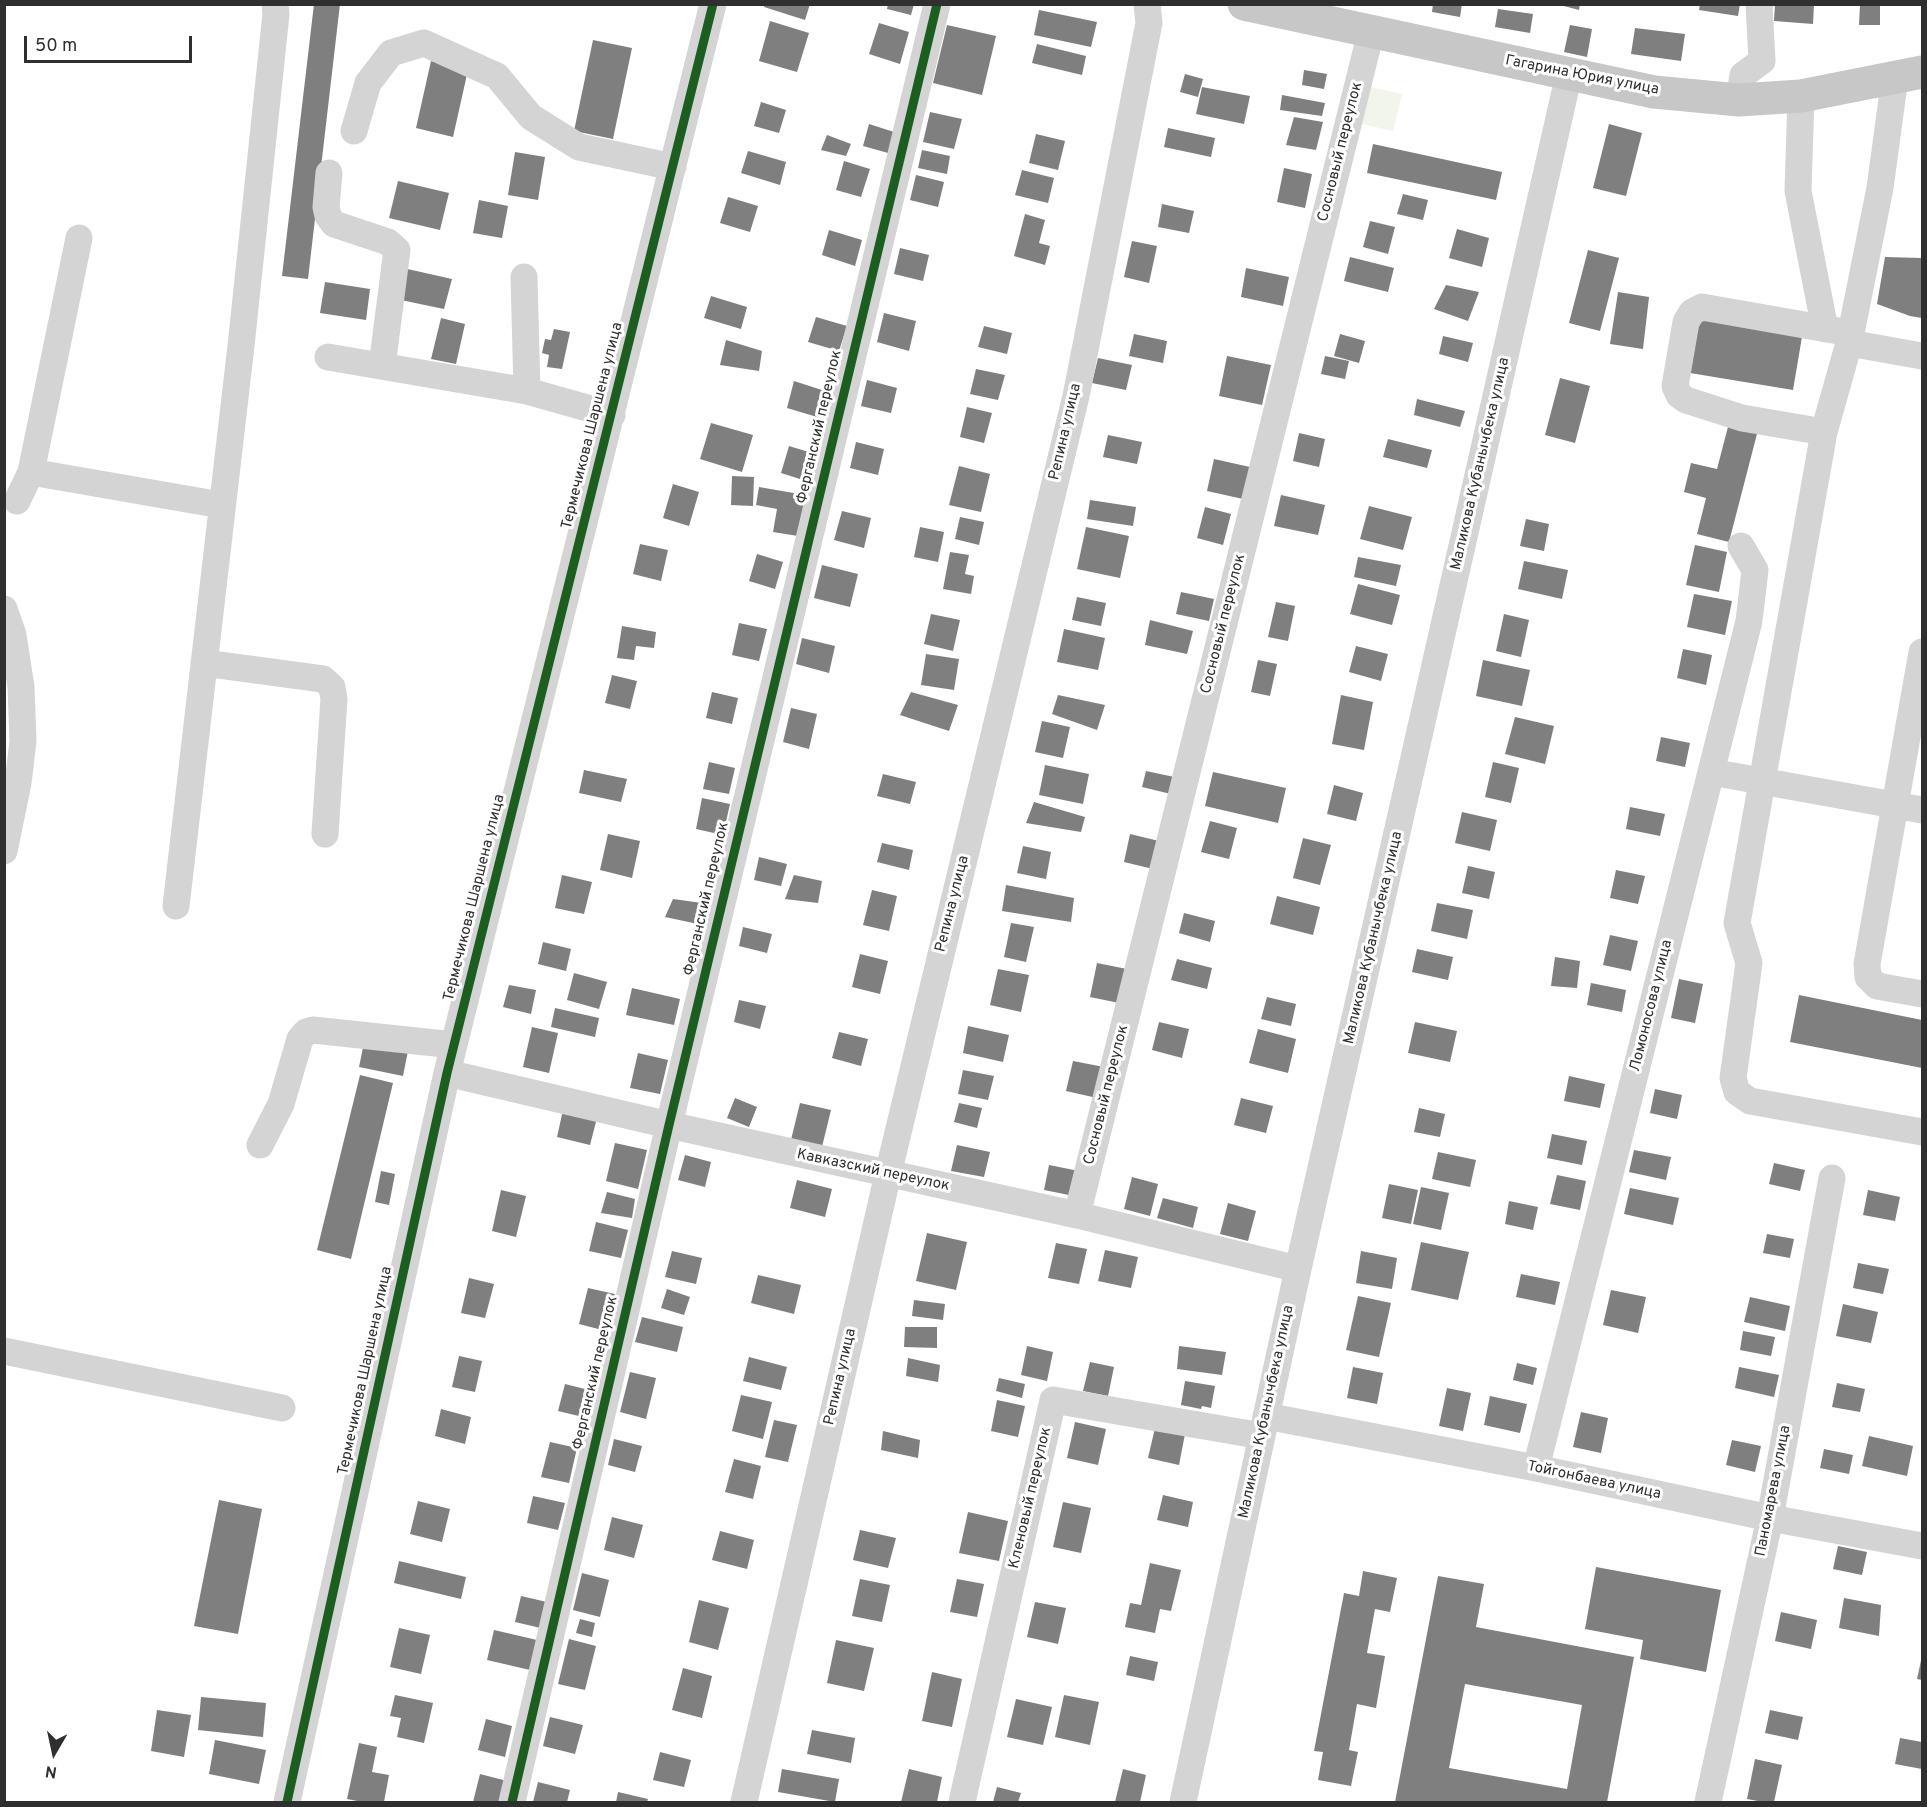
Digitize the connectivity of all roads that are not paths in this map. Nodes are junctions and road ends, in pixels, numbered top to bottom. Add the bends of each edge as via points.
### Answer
1 (275, 4) edge
2 (713, 4) edge
3 (937, 4) edge
4 (1147, 4) edge
5 (1244, 4) edge
6 (1759, 4) edge
7 (1371, 32) junction
8 (1569, 74) junction
9 (1909, 74) edge
10 (1801, 96) junction
11 (1739, 100) junction
12 (354, 131) dead end
13 (674, 167) junction
14 (329, 172) dead end
15 (79, 238) dead end
16 (524, 277) dead end
17 (1841, 335) junction
18 (1923, 356) edge
19 (328, 357) dead end
20 (382, 366) junction
21 (527, 391) junction
22 (612, 415) junction
23 (1824, 432) junction
24 (31, 472) junction
25 (17, 501) dead end
26 (221, 505) junction
27 (1741, 546) dead end
28 (4, 609) edge
29 (1923, 652) edge
30 (204, 663) junction
31 (1710, 772) junction
32 (1762, 782) junction
33 (1895, 805) junction
34 (1923, 810) edge
35 (325, 834) dead end
36 (4, 851) edge
37 (176, 906) dead end
38 (1923, 994) edge
39 (454, 1045) junction
40 (447, 1073) junction
41 (669, 1125) junction
42 (1923, 1132) edge
43 (260, 1145) dead end
44 (888, 1174) junction
45 (1832, 1178) dead end
46 (1077, 1215) junction
47 (1298, 1269) junction
48 (4, 1351) edge
49 (282, 1408) dead end
50 (1264, 1426) junction
51 (1536, 1468) junction
52 (1770, 1518) junction
53 (1923, 1546) edge
54 (286, 1803) edge
55 (512, 1803) edge
56 (744, 1803) edge
57 (962, 1803) edge
58 (1183, 1803) edge
59 (1708, 1803) edge

1 - 26 street
2 - 13 street, Термечикова Шаршена улица
3 - 41 street, Ферганский переулок
4 - 44 street, Репина улица via 1149,23 1076,396
5 - 7 main road, Гагарина Юрия улица
6 - 11 street via 1762,61 1743,75
7 - 8 main road, Гагарина Юрия улица
7 - 46 street, Сосновый переулок
8 - 11 main road, Гагарина Юрия улица via 1654,92
8 - 47 street, Маликова Кубанычбека улица
9 - 10 main road, Гагарина Юрия улица
9 - 17 street
10 - 11 main road, Гагарина Юрия улица
10 - 17 street via 1798,191
12 - 13 street via 368,83 379,68 391,53 424,43 497,76 531,117 579,147
13 - 22 street, Термечикова Шаршена улица
14 - 20 street via 326,207 334,224 388,242 397,250
15 - 24 street
16 - 21 street
17 - 18 street
17 - 23 street
17 - 23 street via 1702,307 1692,312 1686,322 1675,386 1686,400 1742,418
19 - 20 street
20 - 21 street
21 - 22 street
22 - 39 street, Термечикова Шаршена улица
23 - 32 street
24 - 25 street
24 - 26 street
26 - 30 street
27 - 31 street, Ломоносова улица via 1755,570 1749,621
28 - 36 street via 13,635 21,687 23,741
29 - 33 street
30 - 35 street via 322,679 332,687
30 - 37 street
31 - 32 street
31 - 51 street, Ломоносова улица
32 - 33 street
32 - 42 street via 1737,923 1749,963 1733,1078 1737,1092 1750,1101
33 - 34 street
33 - 38 street via 1867,964 1868,977 1877,986
39 - 40 street, Термечикова Шаршена улица
39 - 43 street via 306,1032 300,1039 281,1104
40 - 41 street, Кавказский переулок
40 - 54 street, Термечикова Шаршена улица
41 - 44 street, Кавказский переулок
41 - 55 street, Ферганский переулок
44 - 46 street, Кавказский переулок
44 - 56 street, Репина улица
45 - 52 street, Паномарева улица
46 - 47 street, Кавказский переулок
47 - 50 street, Маликова Кубанычбека улица
48 - 49 street
50 - 51 street, Тойгонбаева улица
50 - 57 street, Кленовый переулок via 1053,1400
50 - 58 street, Маликова Кубанычбека улица
51 - 52 street, Тойгонбаева улица
52 - 53 street, Тойгонбаева улица
52 - 59 street, Паномарева улица

